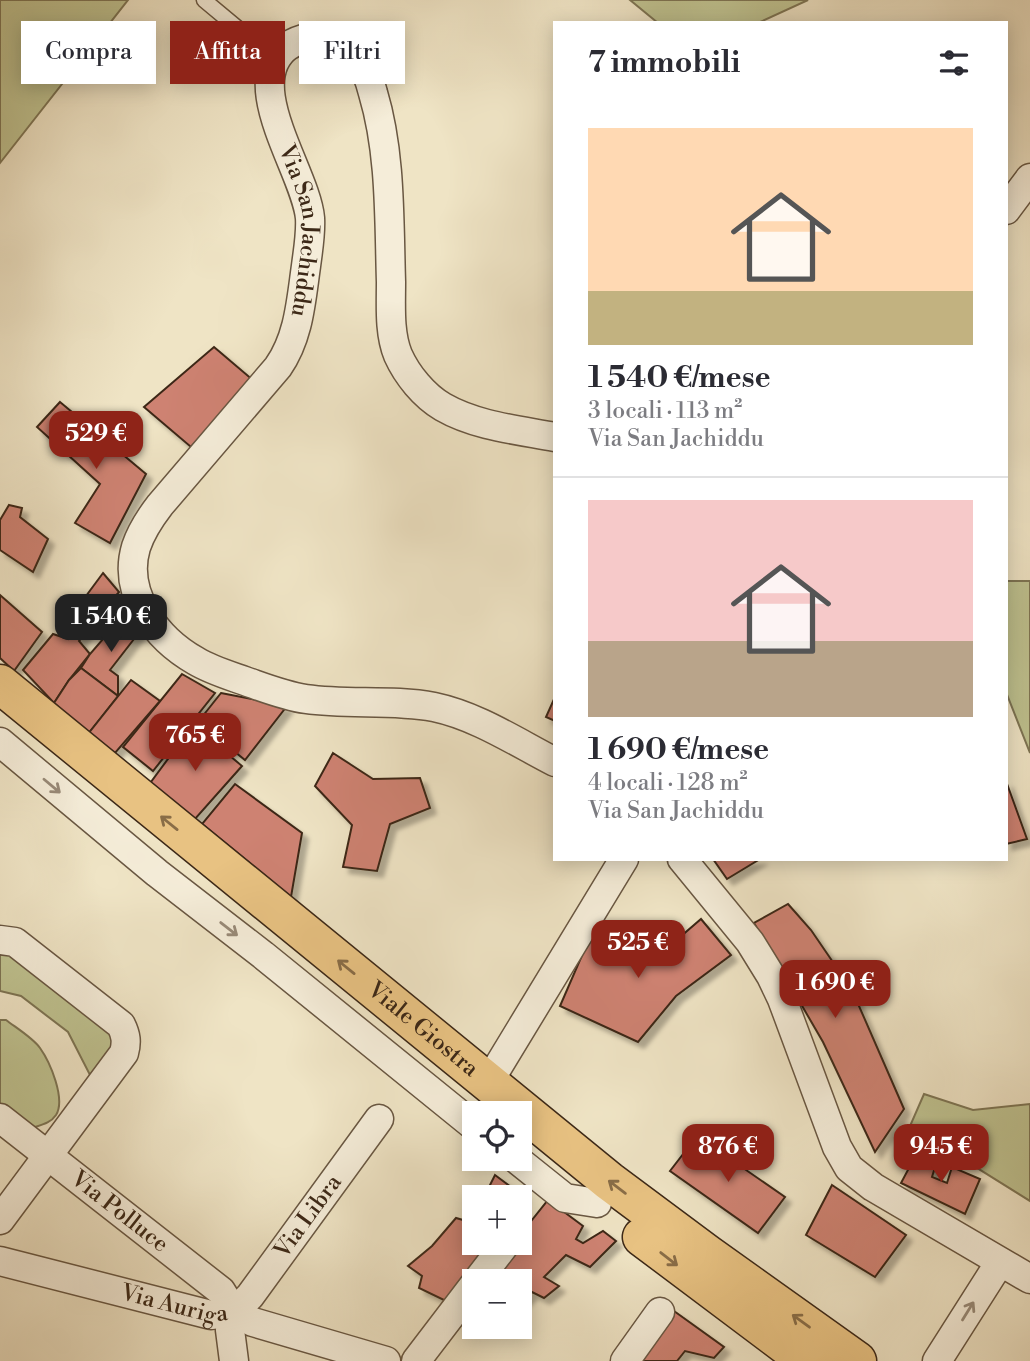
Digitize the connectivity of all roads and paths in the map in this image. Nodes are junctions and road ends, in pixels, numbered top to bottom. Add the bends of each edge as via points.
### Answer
1 (204, 0) edge
2 (229, 21) edge
3 (285, 48) edge
4 (270, 84) edge
5 (1030, 178) edge
6 (1008, 206) edge
7 (553, 437) edge
8 (0, 684) edge
9 (0, 716) edge
10 (0, 742) edge
11 (553, 761) edge
12 (623, 861) edge
13 (684, 861) edge
14 (0, 940) edge
15 (487, 1098) edge
16 (462, 1116) edge
17 (0, 1118) edge
18 (379, 1119) dead end
19 (532, 1150) edge
20 (47, 1156) junction
21 (531, 1171) edge
22 (597, 1203) junction
23 (0, 1220) edge
24 (497, 1255) edge
25 (0, 1261) edge
26 (1000, 1262) junction
27 (487, 1269) edge
28 (1030, 1279) edge
29 (462, 1301) edge
30 (234, 1312) junction
31 (660, 1312) dead end
32 (234, 1361) edge
33 (386, 1361) edge
34 (416, 1361) edge
35 (625, 1361) edge
36 (807, 1361) edge
37 (857, 1361) edge
38 (937, 1361) edge

1 - 2 lane
3 - 7 street via 311,37 324,37 342,43 364,68 384,142 392,327 398,355 408,372 431,398 460,415
4 - 11 street, Via San Jachiddu via 272,106 305,192 310,219 297,326 287,355 149,519 134,560 140,602 170,643 216,670 304,698 448,711
5 - 6 street
15 -> 8 main road, Viale Giostra
9 - 15 main road, Viale Giostra
10 -> 16 street
12 - 15 street
13 - 26 street via 750,942 771,976 836,1147 849,1168
14 - 20 street via 15,942 121,1025 125,1034 124,1053
37 -> 15 main road, Viale Giostra
17 - 20 street, Via Polluce
18 - 30 street, Via Libra
19 - 22 main road
20 - 23 street
20 - 30 street, Via Polluce via 221,1291
21 - 22 street via 565,1198
22 -> 36 main road
24 - 27 street
25 - 30 street, Via Auriga via 211,1315
26 - 28 street
38 -> 26 street
29 - 34 street
30 - 32 street via 229,1330
30 - 33 street, Via Auriga via 253,1322
31 - 35 street

